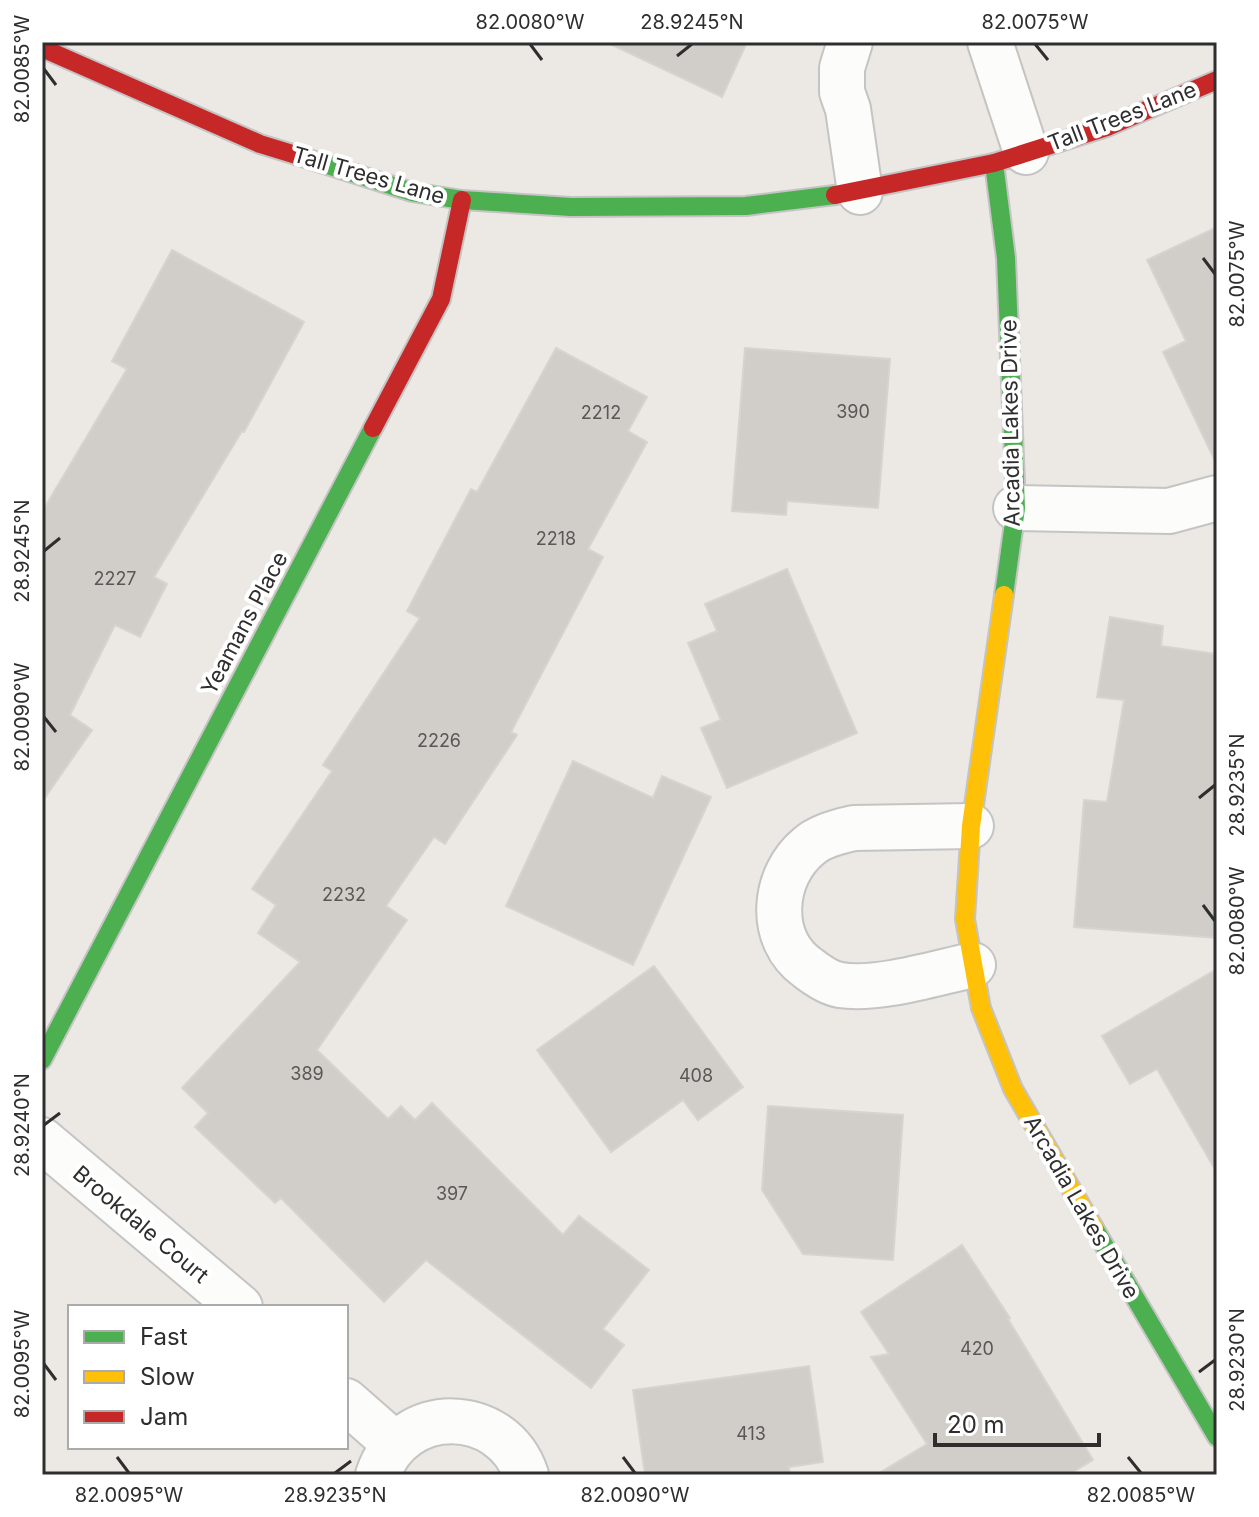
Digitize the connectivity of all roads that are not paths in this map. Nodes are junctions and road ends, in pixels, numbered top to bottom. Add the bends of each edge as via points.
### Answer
1 (850, 42) edge
2 (990, 42) edge
3 (42, 48) edge
4 (1217, 80) edge
5 (1010, 157) junction
6 (860, 192) junction
7 (462, 200) junction
8 (1217, 498) edge
9 (1016, 508) junction
10 (971, 826) junction
11 (973, 965) junction
12 (42, 1060) edge
13 (42, 1140) edge
14 (238, 1305) edge
15 (348, 1404) edge
16 (1217, 1437) edge
17 (386, 1460) edge
18 (526, 1475) edge

1 - 6 street via 842,92
2 - 5 street, Tall Trees Lane
3 - 7 street, Tall Trees Lane via 260,144 412,192
4 - 5 street, Tall Trees Lane via 1107,127
5 - 6 street, Tall Trees Lane
5 - 9 street, Arcadia Lakes Drive via 1006,258
6 - 7 street, Tall Trees Lane via 746,206 571,207
7 - 12 street, Yeamans Place via 441,299
8 - 9 street via 1169,511
9 - 10 street, Arcadia Lakes Drive
10 - 11 street, Arcadia Lakes Drive via 965,919
10 - 11 street via 854,828 810,844 790,867 779,899 779,922 801,964 840,985 876,984
11 - 16 street, Arcadia Lakes Drive via 981,1008 1013,1089
13 - 14 street, Brookdale Court
15 - 17 street
17 - 18 street via 412,1431 453,1421 494,1432 511,1446

